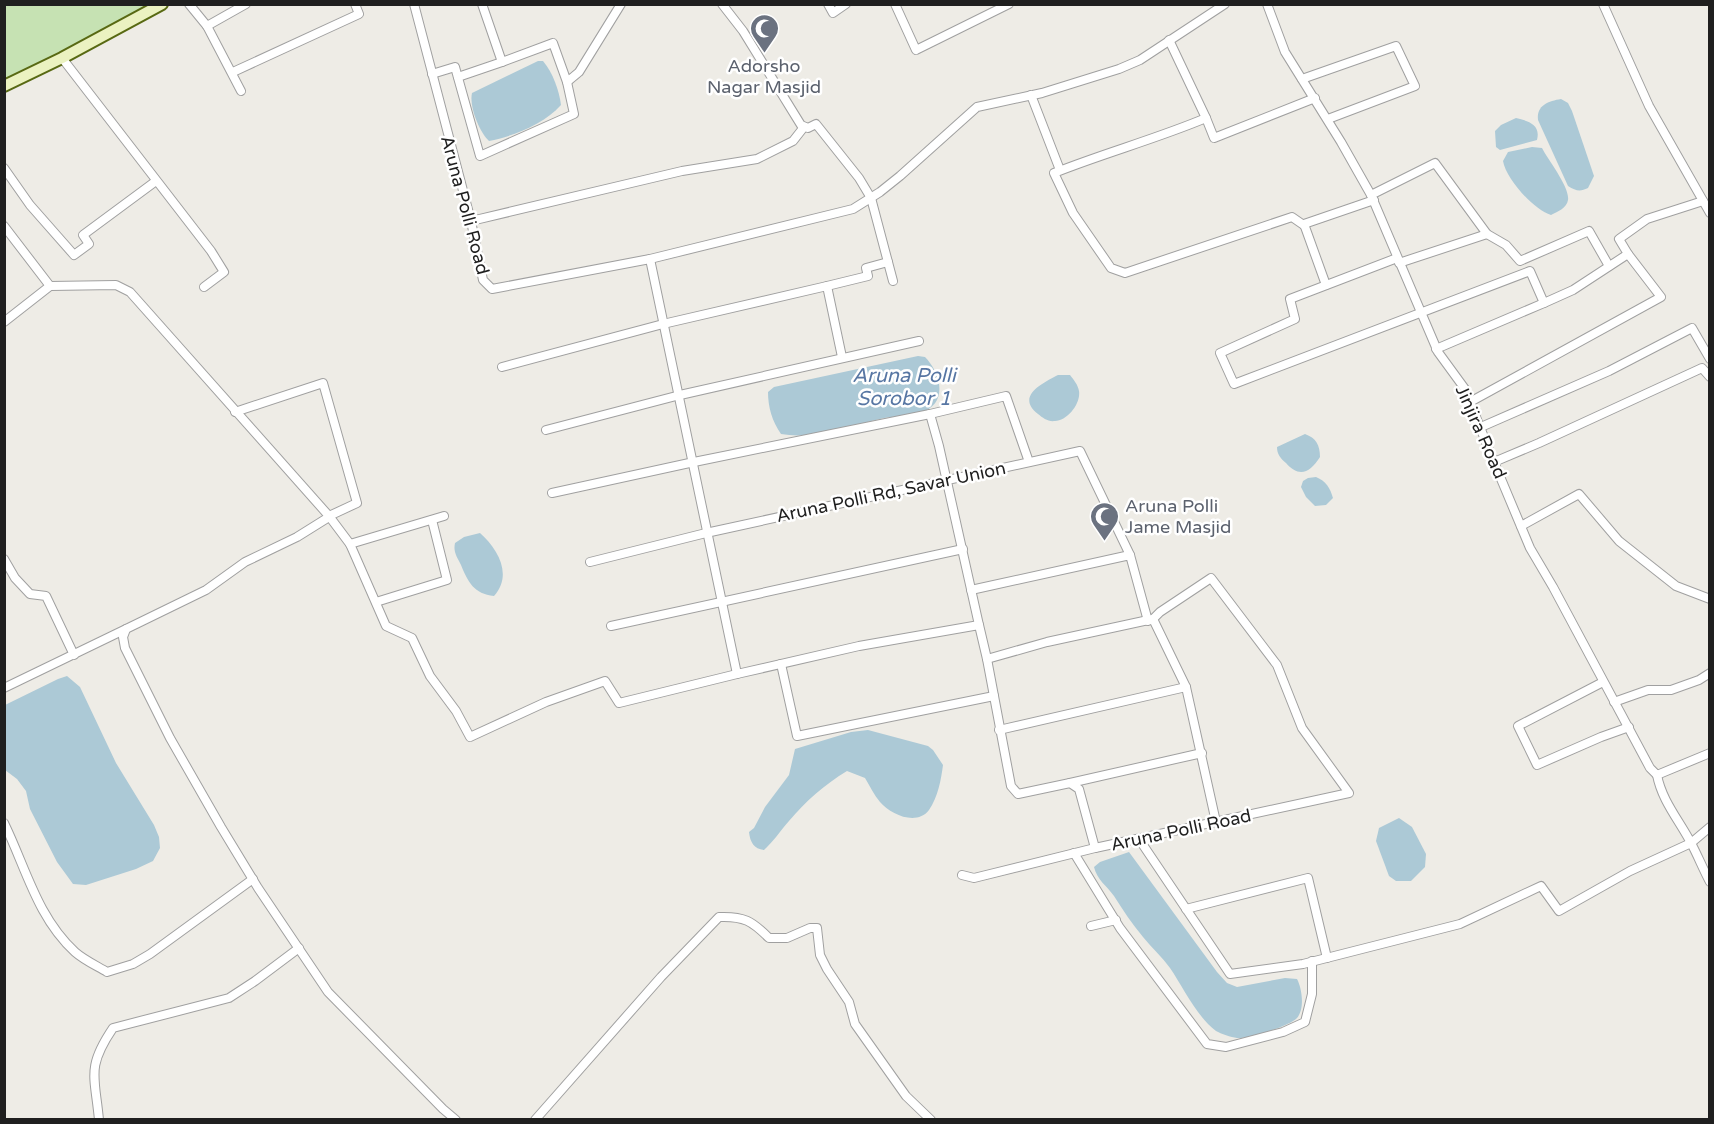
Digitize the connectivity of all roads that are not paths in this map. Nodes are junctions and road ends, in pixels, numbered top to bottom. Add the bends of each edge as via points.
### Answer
1 (162, 4) edge
2 (189, 4) edge
3 (246, 4) edge
4 (355, 4) edge
5 (414, 4) edge
6 (482, 4) edge
7 (621, 4) edge
8 (722, 4) edge
9 (828, 4) edge
10 (846, 4) edge
11 (895, 4) edge
12 (1009, 4) edge
13 (1226, 4) edge
14 (1267, 4) edge
15 (1603, 4) edge
16 (207, 27) junction
17 (1169, 40) junction
18 (62, 58) junction
19 (502, 62) junction
20 (232, 72) junction
21 (432, 74) junction
22 (458, 77) junction
23 (1302, 79) junction
24 (567, 82) junction
25 (4, 86) edge
26 (241, 91) dead end
27 (1032, 95) junction
28 (1315, 98) junction
29 (1206, 118) junction
30 (1328, 119) junction
31 (804, 127) junction
32 (4, 168) edge
33 (1060, 171) junction
34 (156, 181) junction
35 (871, 198) junction
36 (1373, 198) junction
37 (1703, 201) junction
38 (1710, 213) edge
39 (471, 221) junction
40 (4, 226) edge
41 (1305, 226) junction
42 (1487, 234) junction
43 (1628, 254) junction
44 (650, 259) junction
45 (1398, 260) junction
46 (888, 262) junction
47 (1610, 266) junction
48 (893, 281) dead end
49 (1326, 285) junction
50 (50, 286) junction
51 (827, 286) junction
52 (204, 287) dead end
53 (1544, 303) junction
54 (1420, 313) junction
55 (4, 321) edge
56 (663, 324) junction
57 (919, 341) dead end
58 (1436, 349) junction
59 (842, 357) junction
60 (1710, 359) edge
61 (1706, 366) edge
62 (502, 367) dead end
63 (1710, 377) edge
64 (680, 395) junction
65 (1470, 402) junction
66 (235, 412) junction
67 (930, 414) junction
68 (1481, 428) junction
69 (546, 430) dead end
70 (694, 462) junction
71 (1029, 462) junction
72 (1494, 462) junction
73 (946, 480) junction
74 (552, 493) dead end
75 (444, 516) dead end
76 (329, 517) junction
77 (432, 520) junction
78 (1521, 526) junction
79 (706, 533) junction
80 (350, 544) junction
81 (963, 549) junction
82 (1130, 555) junction
83 (4, 560) edge
84 (590, 562) dead end
85 (971, 590) junction
86 (1710, 599) edge
87 (376, 602) junction
88 (722, 602) junction
89 (1150, 620) junction
90 (979, 625) junction
91 (611, 626) dead end
92 (126, 629) junction
93 (74, 655) junction
94 (987, 659) junction
95 (781, 664) junction
96 (1710, 673) edge
97 (737, 674) junction
98 (1603, 682) junction
99 (1186, 687) junction
100 (4, 688) edge
101 (994, 696) junction
102 (1614, 702) junction
103 (1629, 727) junction
104 (999, 729) junction
105 (1202, 753) junction
106 (1710, 753) edge
107 (1657, 775) junction
108 (1070, 783) junction
109 (1216, 822) junction
110 (4, 823) edge
111 (1708, 830) edge
112 (1139, 839) junction
113 (1691, 843) junction
114 (1095, 849) junction
115 (1074, 853) junction
116 (963, 875) dead end
117 (253, 879) junction
118 (1710, 882) edge
119 (1186, 909) junction
120 (1116, 920) junction
121 (1091, 926) dead end
122 (298, 948) junction
123 (1327, 957) junction
124 (1312, 961) junction
125 (99, 1119) edge
126 (456, 1119) edge
127 (535, 1119) edge
128 (931, 1119) edge

1 - 18 main road
2 - 16 street
3 - 16 street
4 - 20 street via 359,14
5 - 21 street, Aruna Polli Road
6 - 19 street
7 - 24 street via 579,72
8 - 31 street
9 - 10 street via 833,13
11 - 12 street via 916,50
13 - 17 street
14 - 23 street, Jinjira Road via 1285,52
15 - 37 street via 1648,106
16 - 20 street
17 - 27 street via 1119,69
17 - 29 street
18 - 25 main road
18 - 34 street
19 - 22 street
19 - 24 street via 553,43
20 - 26 street
21 - 22 street via 455,67
21 - 39 street, Aruna Polli Road
22 - 24 street via 480,156 574,114
23 - 28 street, Jinjira Road
23 - 30 street via 1396,46 1415,86
27 - 33 street
27 - 35 street via 977,107
28 - 29 street via 1214,138
28 - 30 street, Jinjira Road
29 - 33 street
30 - 36 street, Jinjira Road
31 - 35 street via 816,124
31 - 39 street via 794,141 757,159 682,171
32 - 34 street via 74,255 89,244 83,235
33 - 41 street via 1054,173 1073,213 1112,268 1125,273 1292,217
34 - 52 street via 224,273
35 - 44 street via 853,209
35 - 46 street
36 - 41 street
36 - 42 street via 1435,163
36 - 45 street, Jinjira Road
37 - 38 street
37 - 43 street via 1638,224 1618,239
39 - 44 street, Aruna Polli Road via 483,280 492,289
40 - 50 street
41 - 49 street
42 - 45 street
42 - 47 street via 1506,245 1520,261 1589,231
43 - 47 street
43 - 65 street via 1661,297
44 - 56 street
45 - 49 street
45 - 54 street, Jinjira Road
46 - 48 street
46 - 51 street via 866,268 867,276
47 - 53 street
49 - 54 street via 1290,299 1295,319 1220,353 1234,384
50 - 55 street
50 - 66 street via 116,285 130,292
51 - 56 street
51 - 59 street
53 - 54 street via 1530,271
53 - 58 street
54 - 58 street, Jinjira Road
56 - 62 street
56 - 64 street
57 - 59 street
58 - 65 street, Jinjira Road via 1466,389
59 - 64 street
60 - 68 street via 1692,328 1609,371
61 - 63 street
61 - 72 street
64 - 69 street
64 - 70 street
65 - 68 street, Jinjira Road
66 - 76 street
66 - 76 street via 323,383 357,502
67 - 70 street
67 - 71 street via 1006,396
67 - 73 street
68 - 72 street, Jinjira Road
70 - 74 street
70 - 79 street
71 - 73 street, Aruna Polli Rd, Savar Union
71 - 82 street, Aruna Polli Rd, Savar Union via 1080,451
72 - 78 street, Jinjira Road
73 - 79 street, Aruna Polli Rd, Savar Union
73 - 81 street
75 - 77 street
76 - 80 street
76 - 92 street via 245,562 206,590
77 - 80 street
77 - 87 street via 447,580
78 - 86 street via 1579,494 1619,542 1676,586
78 - 98 street, Jinjira Road
79 - 84 street, Aruna Polli Rd, Savar Union
79 - 88 street
80 - 87 street
81 - 85 street
81 - 88 street
82 - 85 street
82 - 89 street
83 - 93 street via 30,594 46,596
85 - 90 street
87 - 97 street via 386,626 412,638 430,676 470,737 546,702 605,681 619,703
88 - 91 street
88 - 97 street
89 - 94 street
89 - 99 street
89 - 109 street, Aruna Polli Road via 1211,578 1277,665 1302,728 1349,793
90 - 94 street
90 - 95 street
92 - 93 street
92 - 117 street via 125,648 170,738
93 - 100 street
94 - 101 street
95 - 97 street
95 - 101 street via 796,736
96 - 102 street via 1671,690 1648,690
98 - 102 street, Jinjira Road
98 - 103 street via 1518,726 1537,765
99 - 104 street
99 - 105 street
101 - 104 street
102 - 103 street, Jinjira Road
103 - 107 street, Jinjira Road
104 - 108 street via 1011,786 1018,794
105 - 108 street
105 - 109 street
106 - 107 street
107 - 113 street, Jinjira Road via 1668,806
108 - 114 street, Aruna Polli Road via 1079,789
109 - 112 street, Aruna Polli Road
110 - 117 street via 33,893 56,932 77,954 107,972 150,954
111 - 113 street
112 - 114 street, Aruna Polli Road
112 - 119 street
113 - 118 street, Jinjira Road
113 - 123 street via 1630,871 1559,911 1540,886 1460,924
114 - 115 street
115 - 116 street via 974,878
115 - 120 street
117 - 122 street
119 - 123 street via 1308,878
119 - 124 street via 1230,974
120 - 121 street
120 - 124 street via 1207,1044 1226,1047 1305,1022 1312,994
122 - 125 street via 229,998 113,1028 95,1061 93,1079
122 - 126 street via 328,993
123 - 124 street
127 - 128 street via 702,934 719,917 731,916 754,924 769,938 788,938 817,928 820,955 849,1002 855,1024 906,1096

